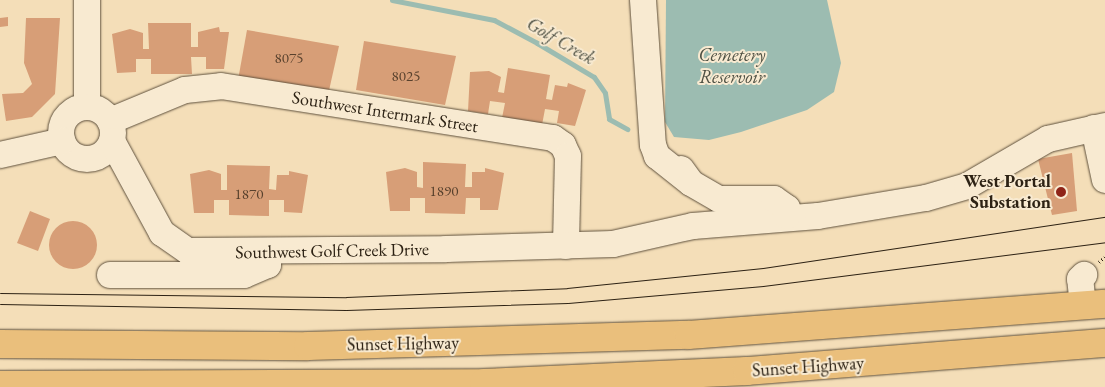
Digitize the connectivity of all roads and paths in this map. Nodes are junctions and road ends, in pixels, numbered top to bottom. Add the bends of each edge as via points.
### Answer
1 (87, 0) edge
2 (643, 0) edge
3 (87, 106) junction
4 (1100, 127) edge
5 (111, 131) junction
6 (62, 141) junction
7 (681, 154) dead end
8 (0, 155) edge
9 (1105, 180) edge
10 (691, 183) junction
11 (787, 216) junction
12 (566, 246) junction
13 (268, 252) junction
14 (110, 275) dead end
15 (1084, 275) dead end
16 (1094, 305) edge
17 (1105, 343) edge
18 (0, 344) edge
19 (0, 385) edge

1 - 3 street
2 - 10 street via 653,144 657,156
3 - 5 street via 102,111
3 - 6 street via 65,117
4 - 9 street
4 - 11 street, Southwest Golf Creek Drive via 1048,139 985,176 943,194 818,216
5 - 6 street via 102,154 87,159 71,154
5 - 12 street, Southwest Intermark Street via 185,90 221,86 551,138 562,143 568,156
5 - 13 street, Southwest Golf Creek Drive via 162,233 174,244 194,252
6 - 8 street
7 - 10 street via 683,174
10 - 11 street via 719,199 774,199 787,208
11 - 12 street, Southwest Golf Creek Drive via 693,226 613,244
12 - 13 street, Southwest Golf Creek Drive
13 - 14 street via 265,269 244,275
15 - 16 street via 1080,279
16 - 18 highway, Sunset Highway via 689,335 490,342
17 - 19 highway, Sunset Highway via 747,371 484,383

